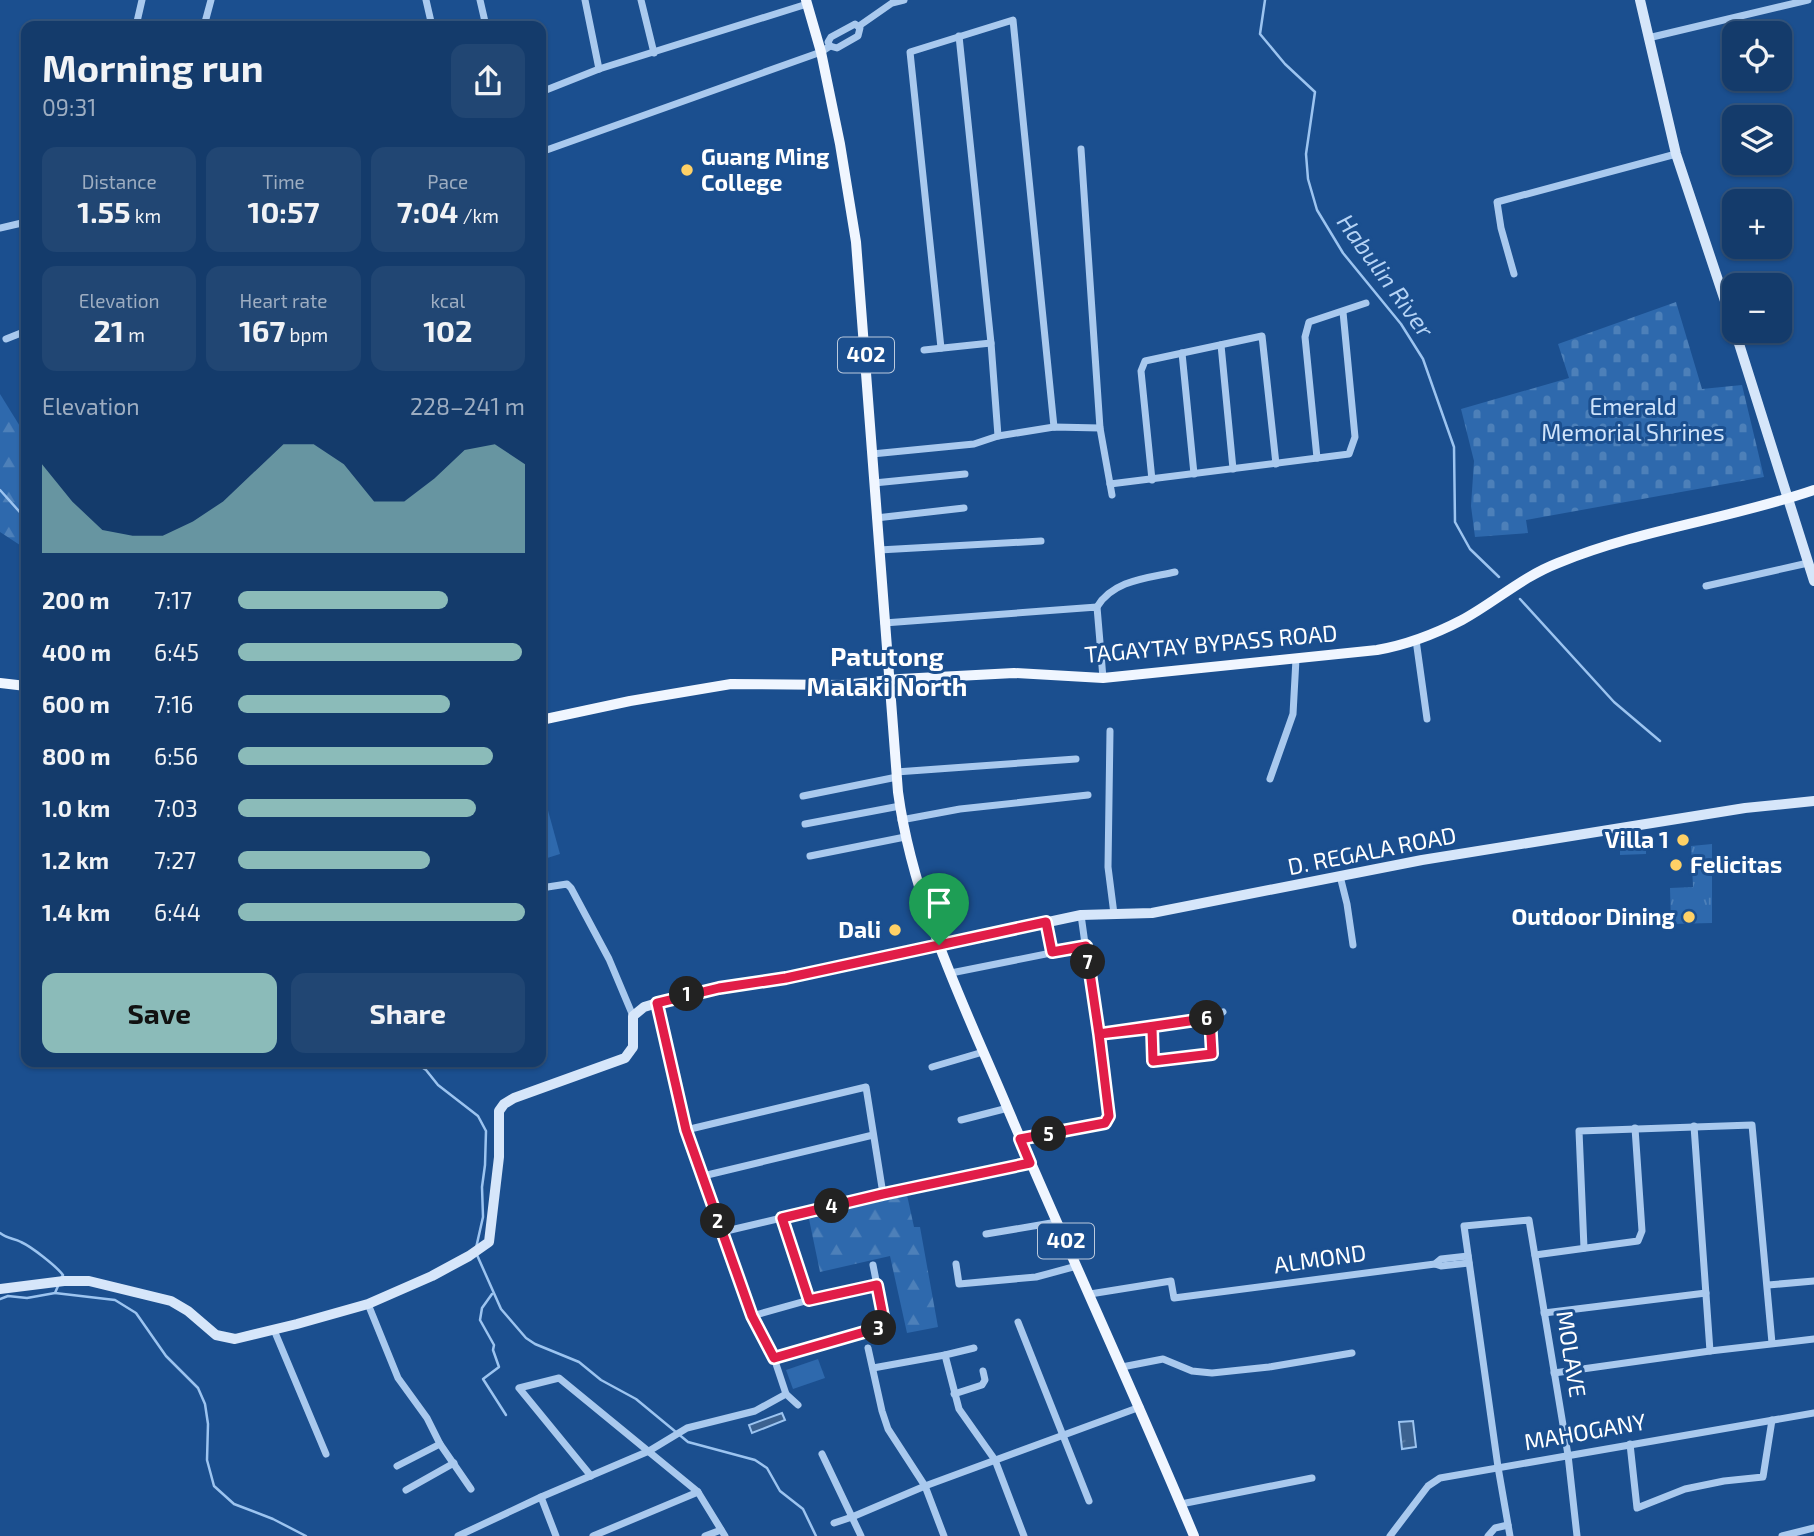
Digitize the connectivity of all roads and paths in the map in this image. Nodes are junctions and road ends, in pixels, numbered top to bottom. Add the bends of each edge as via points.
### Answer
1 (142, 0) edge
2 (211, 0) edge
3 (426, 0) edge
4 (480, 0) edge
5 (584, 0) edge
6 (641, 0) edge
7 (904, 0) edge
8 (1640, 0) edge
9 (1808, 0) edge
10 (807, 2) edge
11 (891, 2) edge
12 (137, 21) edge
13 (205, 21) edge
14 (431, 21) edge
15 (485, 21) edge
16 (859, 26) junction
17 (959, 36) junction
18 (1648, 38) junction
19 (825, 49) junction
20 (654, 53) junction
21 (600, 69) junction
22 (546, 90) edge
23 (1081, 149) dead end
24 (546, 150) edge
25 (1676, 154) junction
26 (21, 223) edge
27 (0, 228) edge
28 (1514, 274) dead end
29 (1722, 290) edge
30 (1366, 303) dead end
31 (1343, 312) junction
32 (21, 333) edge
33 (5, 339) dead end
34 (991, 343) junction
35 (1739, 343) edge
36 (1221, 345) junction
37 (940, 348) junction
38 (924, 350) dead end
39 (1182, 353) junction
40 (1054, 427) junction
41 (1100, 428) junction
42 (998, 436) junction
43 (872, 454) junction
44 (1317, 458) junction
45 (1276, 464) junction
46 (1233, 469) junction
47 (965, 474) dead end
48 (1194, 474) junction
49 (1152, 480) junction
50 (874, 483) junction
51 (1110, 484) junction
52 (1814, 490) edge
53 (1112, 495) dead end
54 (1789, 498) junction
55 (964, 508) dead end
56 (876, 518) junction
57 (1041, 541) dead end
58 (878, 550) junction
59 (1808, 563) junction
60 (1175, 572) dead end
61 (1814, 581) edge
62 (1706, 586) dead end
63 (1097, 607) junction
64 (884, 623) junction
65 (1416, 640) junction
66 (1296, 659) junction
67 (1104, 678) junction
68 (888, 681) junction
69 (0, 682) edge
70 (21, 685) edge
71 (546, 719) edge
72 (1427, 719) dead end
73 (1110, 731) dead end
74 (1076, 759) dead end
75 (897, 775) junction
76 (1270, 779) dead end
77 (1088, 795) dead end
78 (803, 796) dead end
79 (1814, 801) edge
80 (900, 806) junction
81 (901, 820) junction
82 (805, 824) dead end
83 (905, 837) junction
84 (810, 856) dead end
85 (1340, 876) junction
86 (546, 887) edge
87 (1114, 914) junction
88 (1081, 915) junction
89 (1046, 922) junction
90 (939, 945) junction
91 (1353, 945) dead end
92 (1086, 946) junction
93 (1052, 952) junction
94 (951, 973) junction
95 (657, 1003) junction
96 (1223, 1012) dead end
97 (633, 1016) junction
98 (1210, 1018) junction
99 (1152, 1028) junction
100 (1099, 1034) junction
101 (983, 1052) junction
102 (932, 1067) dead end
103 (1008, 1108) junction
104 (961, 1120) dead end
105 (1694, 1126) junction
106 (1635, 1128) junction
107 (686, 1130) junction
108 (873, 1135) junction
109 (1020, 1139) junction
110 (1030, 1163) junction
111 (704, 1176) junction
112 (883, 1194) junction
113 (782, 1218) junction
114 (1057, 1222) junction
115 (722, 1232) junction
116 (986, 1234) dead end
117 (1584, 1248) junction
118 (1535, 1255) junction
119 (1469, 1259) junction
120 (956, 1264) dead end
121 (873, 1265) dead end
122 (1077, 1266) junction
123 (1814, 1281) edge
124 (877, 1285) junction
125 (1768, 1285) junction
126 (0, 1289) edge
127 (1706, 1293) junction
128 (1090, 1294) junction
129 (809, 1300) junction
130 (368, 1304) junction
131 (1544, 1313) junction
132 (752, 1316) junction
133 (1018, 1322) dead end
134 (274, 1330) junction
135 (1814, 1339) edge
136 (1772, 1343) junction
137 (868, 1348) dead end
138 (974, 1348) dead end
139 (1710, 1351) junction
140 (1352, 1353) dead end
141 (945, 1355) junction
142 (774, 1358) junction
143 (1122, 1367) junction
144 (873, 1368) junction
145 (983, 1371) dead end
146 (1554, 1373) junction
147 (786, 1394) junction
148 (954, 1394) junction
149 (798, 1405) dead end
150 (1140, 1407) junction
151 (1814, 1413) edge
152 (1772, 1420) junction
153 (1065, 1436) junction
154 (440, 1444) junction
155 (1630, 1444) junction
156 (649, 1451) junction
157 (326, 1454) dead end
158 (822, 1454) dead end
159 (1568, 1455) junction
160 (995, 1460) junction
161 (454, 1463) junction
162 (397, 1466) dead end
163 (1497, 1467) junction
164 (591, 1476) junction
165 (1312, 1478) dead end
166 (925, 1486) junction
167 (471, 1489) dead end
168 (406, 1490) dead end
169 (698, 1492) junction
170 (541, 1497) junction
171 (1089, 1501) dead end
172 (1181, 1504) junction
173 (852, 1517) junction
174 (834, 1523) dead end
175 (1508, 1525) junction
176 (1814, 1528) edge
177 (723, 1533) edge
178 (458, 1536) edge
179 (556, 1536) edge
180 (593, 1536) edge
181 (705, 1536) edge
182 (861, 1536) edge
183 (944, 1536) edge
184 (1024, 1536) edge
185 (1194, 1536) edge
186 (1390, 1536) edge
187 (1488, 1536) edge
188 (1510, 1536) edge
189 (1577, 1536) edge
190 (1782, 1536) edge

1 - 12 street
2 - 13 street
3 - 14 street
4 - 15 street
5 - 21 street
6 - 20 street
7 - 11 street
8 - 18 street
9 - 18 street
10 - 19 main road, 402
10 - 20 street
11 - 16 street
16 - 19 street via 852,24 831,37
16 - 19 street via 858,36
17 - 34 street
17 - 37 street via 910,52
17 - 40 street via 1013,20
18 - 25 street
19 - 24 street
19 - 43 main road, 402 via 856,242
20 - 21 street
21 - 22 street
23 - 41 street
25 - 28 street via 1497,202
25 - 29 street
26 - 27 street
30 - 31 street
31 - 44 street via 1309,322 1304,337
31 - 44 street via 1355,437 1349,454
32 - 33 street
34 - 37 street
34 - 42 street
35 - 54 street
36 - 39 street
36 - 45 street via 1262,336
36 - 46 street
37 - 38 street
39 - 48 street
39 - 49 street via 1145,361 1141,371
40 - 41 street
40 - 42 street
41 - 51 street
42 - 43 street via 974,444
43 - 50 main road, 402
44 - 45 street
45 - 46 street
46 - 48 street
47 - 50 street
48 - 49 street
49 - 51 street
50 - 56 main road, 402
51 - 53 street
52 - 54 main road, TAGAYTAY BYPASS ROAD
54 - 59 street
54 - 65 main road, TAGAYTAY BYPASS ROAD via 1649,533 1558,562 1463,620
55 - 56 street
56 - 58 main road, 402
57 - 58 street
58 - 64 main road, 402
59 - 61 street
59 - 62 street
60 - 63 street via 1126,583 1103,596
63 - 64 street
63 - 67 street
64 - 68 main road, 402
65 - 66 main road, TAGAYTAY BYPASS ROAD via 1377,650
65 - 72 street
66 - 67 main road, TAGAYTAY BYPASS ROAD
66 - 76 street via 1293,715
67 - 68 main road, TAGAYTAY BYPASS ROAD via 1014,673
68 - 71 main road, TAGAYTAY BYPASS ROAD via 731,684
68 - 75 main road, 402
69 - 70 main road
73 - 87 street via 1108,867
74 - 75 street
75 - 78 street
75 - 80 main road, 402
77 - 81 street
79 - 85 street, D. REGALA ROAD via 1745,808
80 - 81 main road, 402
80 - 82 street
81 - 83 main road, 402
83 - 84 street
83 - 90 main road, 402
85 - 87 street, D. REGALA ROAD via 1152,913
85 - 91 street
86 - 97 street via 560,883 571,888
87 - 88 street, D. REGALA ROAD
88 - 89 street, D. REGALA ROAD
88 - 92 street
89 - 90 street, D. REGALA ROAD
89 - 93 street
90 - 94 main road, 402
90 - 95 street, D. REGALA ROAD
92 - 93 street
92 - 100 street
93 - 94 street
94 - 101 main road, 402
95 - 97 street, D. REGALA ROAD
95 - 107 street
96 - 98 street
97 - 130 street via 633,1047 625,1058 514,1098 499,1111 499,1157 489,1242 432,1276
98 - 99 street
98 - 99 street via 1212,1054 1153,1061
99 - 100 street
100 - 109 street via 1109,1116 1105,1123
101 - 102 street
101 - 103 main road, 402
103 - 104 street
103 - 109 main road, 402
105 - 106 street
105 - 125 street via 1752,1125
105 - 127 street
106 - 117 street via 1642,1231 1638,1241
106 - 117 street via 1579,1132
107 - 108 street via 866,1087
107 - 111 street
108 - 111 street
108 - 112 street
109 - 110 main road, 402
110 - 112 street
110 - 114 main road, 402
111 - 115 street
112 - 113 street
113 - 115 street
113 - 129 street
114 - 116 street
114 - 122 main road, 402
115 - 132 street
117 - 118 street
118 - 119 street, MOLAVE via 1529,1220 1464,1226
118 - 131 street, MOLAVE
119 - 128 street, ALMOND via 1174,1298 1171,1281
119 - 163 street
120 - 122 street via 959,1284 1036,1277
121 - 124 street
122 - 128 main road, 402
123 - 125 street
124 - 129 street
124 - 142 street via 885,1326
125 - 136 street
126 - 134 street via 89,1281 160,1297 226,1338
127 - 131 street
127 - 139 street
128 - 143 main road, 402
129 - 132 street
130 - 134 street
130 - 154 street via 398,1378
131 - 146 street, MOLAVE
132 - 142 street
133 - 153 street
134 - 157 street
135 - 136 street
136 - 139 street
137 - 144 street
138 - 141 street
139 - 146 street
140 - 143 street via 1213,1373 1192,1371 1163,1359
141 - 144 street
141 - 148 street
142 - 147 street
143 - 150 main road, 402
144 - 166 street via 888,1429
145 - 148 street via 982,1385
146 - 159 street, MOLAVE
147 - 149 street
147 - 156 street via 755,1410 687,1428
148 - 160 street via 959,1409
150 - 153 street
150 - 172 main road, 402
151 - 152 street, MAHOGANY
152 - 155 street, MAHOGANY
152 - 155 street via 1763,1477 1685,1489 1637,1508
153 - 160 street
153 - 171 street
154 - 161 street
154 - 162 street
155 - 159 street, MAHOGANY
156 - 164 street
156 - 164 street via 559,1377 519,1388
156 - 169 street
158 - 173 street
159 - 163 street, MAHOGANY
159 - 189 street, MOLAVE
160 - 166 street
160 - 184 street
161 - 167 street
161 - 168 street
163 - 175 street
163 - 186 street, MAHOGANY via 1440,1478 1428,1486
164 - 170 street
165 - 172 street
166 - 173 street
166 - 183 street
169 - 177 street
169 - 180 street
170 - 178 street
170 - 179 street
172 - 185 main road, 402
173 - 174 street
173 - 182 street
175 - 187 street via 1495,1528
175 - 188 street
176 - 190 street
177 - 181 street

